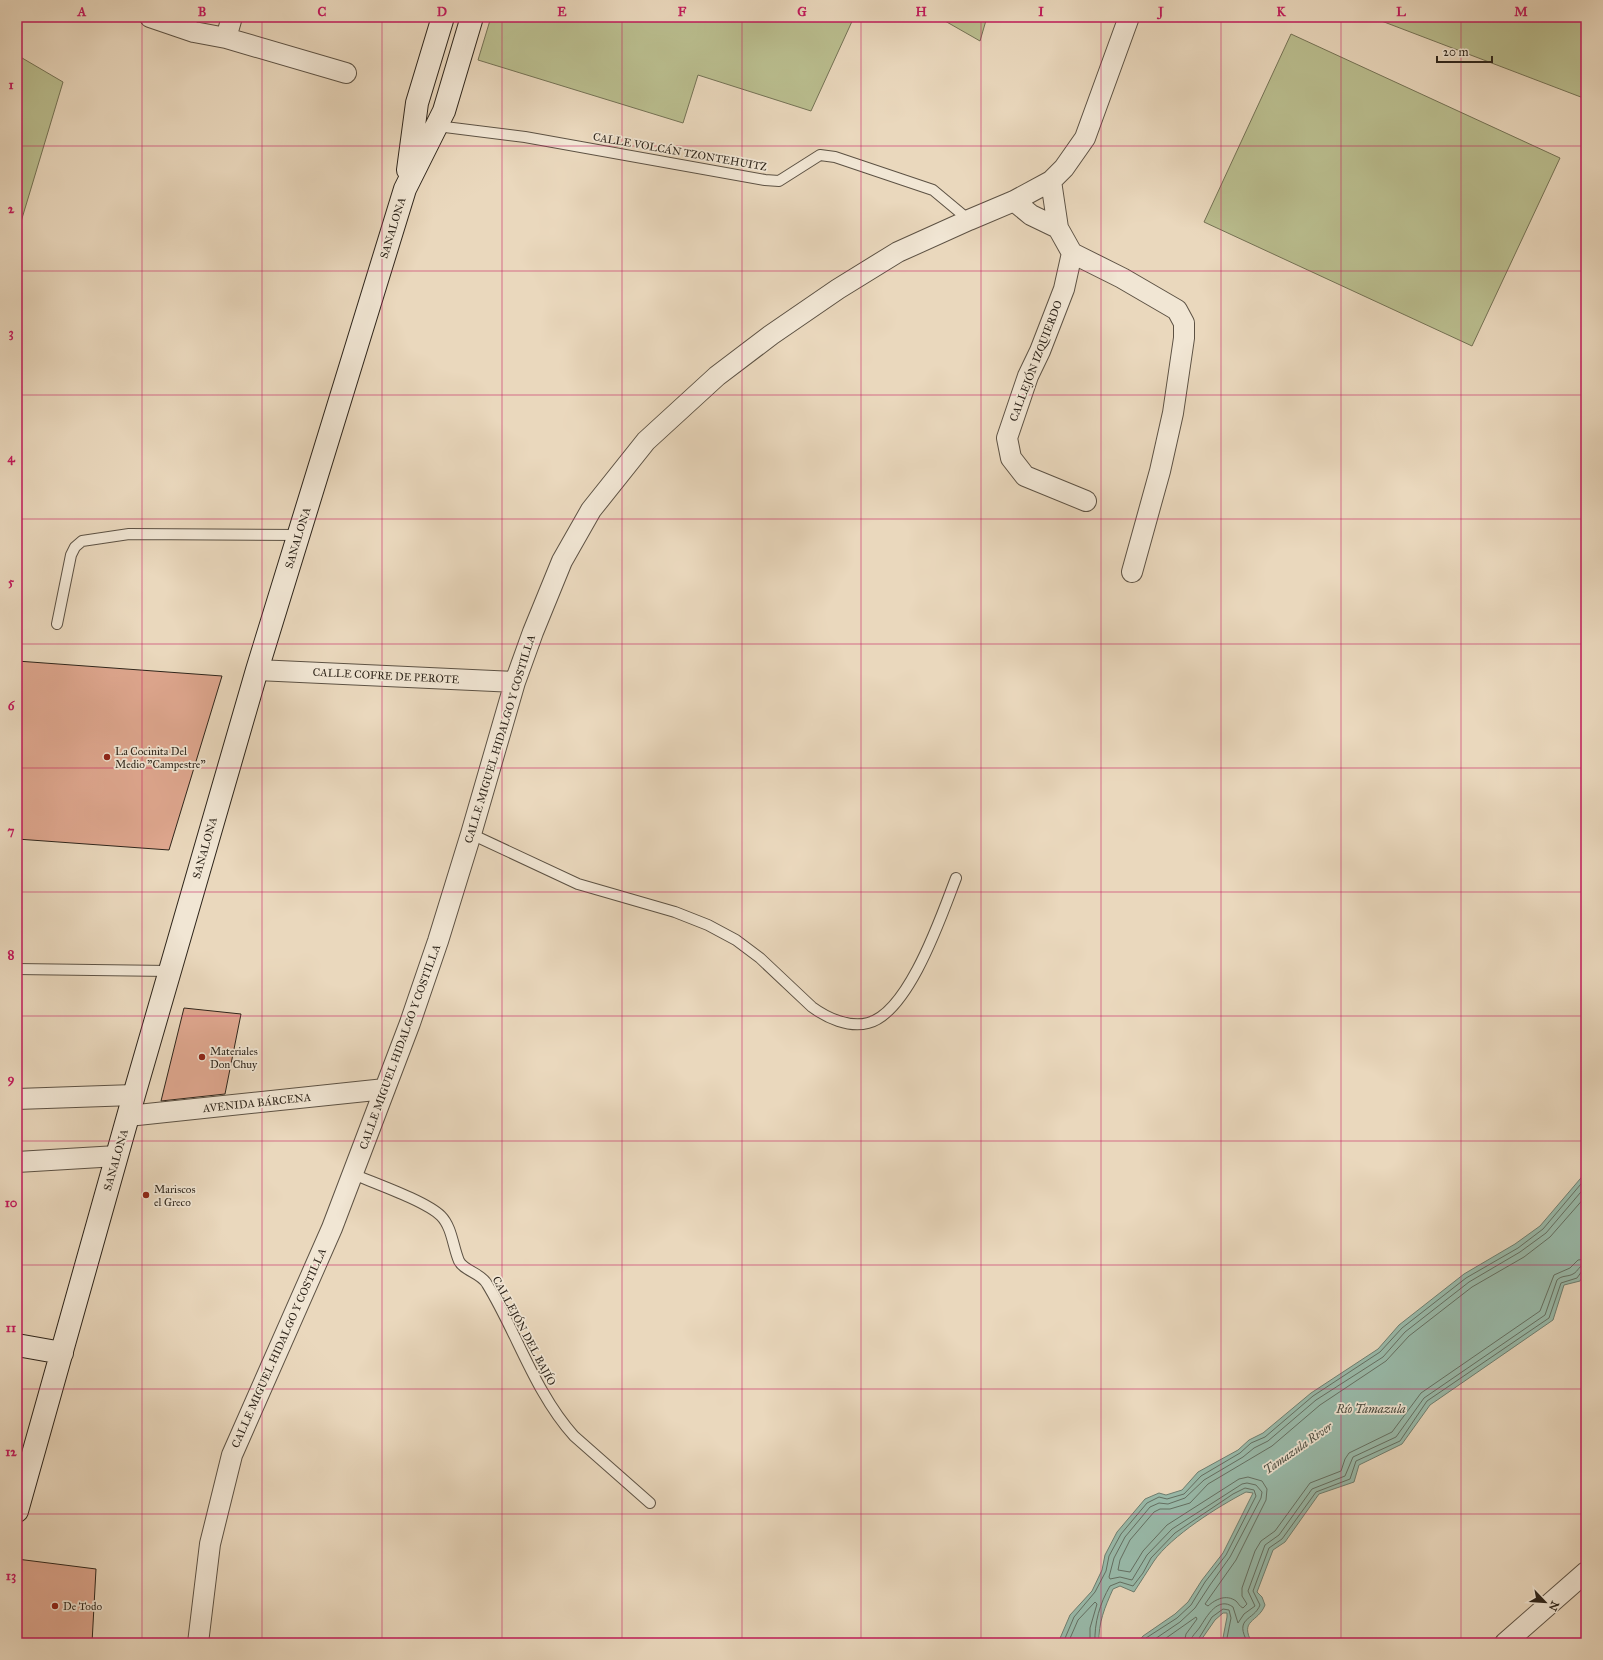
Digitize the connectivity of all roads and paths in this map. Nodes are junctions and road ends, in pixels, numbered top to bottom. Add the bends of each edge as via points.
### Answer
1 (150, 17) edge
2 (232, 17) edge
3 (443, 17) edge
4 (472, 17) edge
5 (1129, 17) edge
6 (226, 38) junction
7 (346, 73) dead end
8 (437, 126) junction
9 (1051, 181) junction
10 (405, 189) junction
11 (1014, 202) junction
12 (969, 220) junction
13 (1058, 228) junction
14 (1072, 254) junction
15 (1086, 501) dead end
16 (299, 535) junction
17 (1132, 572) dead end
18 (57, 624) dead end
19 (257, 670) junction
20 (515, 682) junction
21 (471, 834) junction
22 (956, 878) dead end
23 (17, 969) edge
24 (170, 971) junction
25 (385, 1089) junction
26 (134, 1095) junction
27 (17, 1099) edge
28 (128, 1116) junction
29 (117, 1156) junction
30 (17, 1162) edge
31 (353, 1174) junction
32 (17, 1345) edge
33 (62, 1353) junction
34 (650, 1503) dead end
35 (17, 1511) edge
36 (1586, 1572) edge
37 (198, 1643) edge
38 (1505, 1643) edge

1 - 6 street via 194,32
2 - 6 street
3 - 10 main road via 417,103
4 - 8 main road via 444,111
5 - 9 street, CALLE MIGUEL HIDALGO Y COSTILLA via 1085,138 1064,168
6 - 7 street
8 - 10 main road
8 - 12 lane, CALLE VOLCÁN TZONTEHUITZ via 525,137 765,180 779,181 820,155 835,157 933,190
9 - 11 street, CALLE MIGUEL HIDALGO Y COSTILLA
9 - 13 street
10 - 16 main road, SANALONA
11 - 12 street, CALLE MIGUEL HIDALGO Y COSTILLA
11 - 13 street via 1031,215
12 - 20 street, CALLE MIGUEL HIDALGO Y COSTILLA via 898,252 771,335 717,376 646,441 591,510 562,561
13 - 14 street
14 - 15 street, CALLEJÓN IZQUIERDO via 1064,289 1028,376 1007,438 1011,458 1025,476
14 - 17 street via 1122,278 1177,310 1184,323 1173,413 1160,472
16 - 18 lane via 129,534 82,541 71,555
16 - 19 main road, SANALONA
19 - 20 street, CALLE COFRE DE PEROTE
19 - 24 main road, SANALONA
20 - 21 street, CALLE MIGUEL HIDALGO Y COSTILLA
21 - 22 lane via 578,884 675,912 708,925 736,940 760,958 821,1014 856,1024 869,1023 881,1017 900,997 931,940
21 - 25 street, CALLE MIGUEL HIDALGO Y COSTILLA via 438,941
23 - 24 lane
24 - 26 main road, SANALONA
25 - 28 street, AVENIDA BÁRCENA
25 - 31 street, CALLE MIGUEL HIDALGO Y COSTILLA
26 - 27 street
26 - 28 main road, SANALONA
28 - 29 main road, SANALONA
29 - 30 street
29 - 33 main road, SANALONA
31 - 34 lane, CALLEJÓN DEL BAJÍO via 426,1205 440,1215 445,1221 459,1262 486,1282 563,1424
31 - 37 street, CALLE MIGUEL HIDALGO Y COSTILLA via 332,1228 232,1455 210,1544
32 - 33 main road
33 - 35 main road, SANALONA
36 - 38 street

